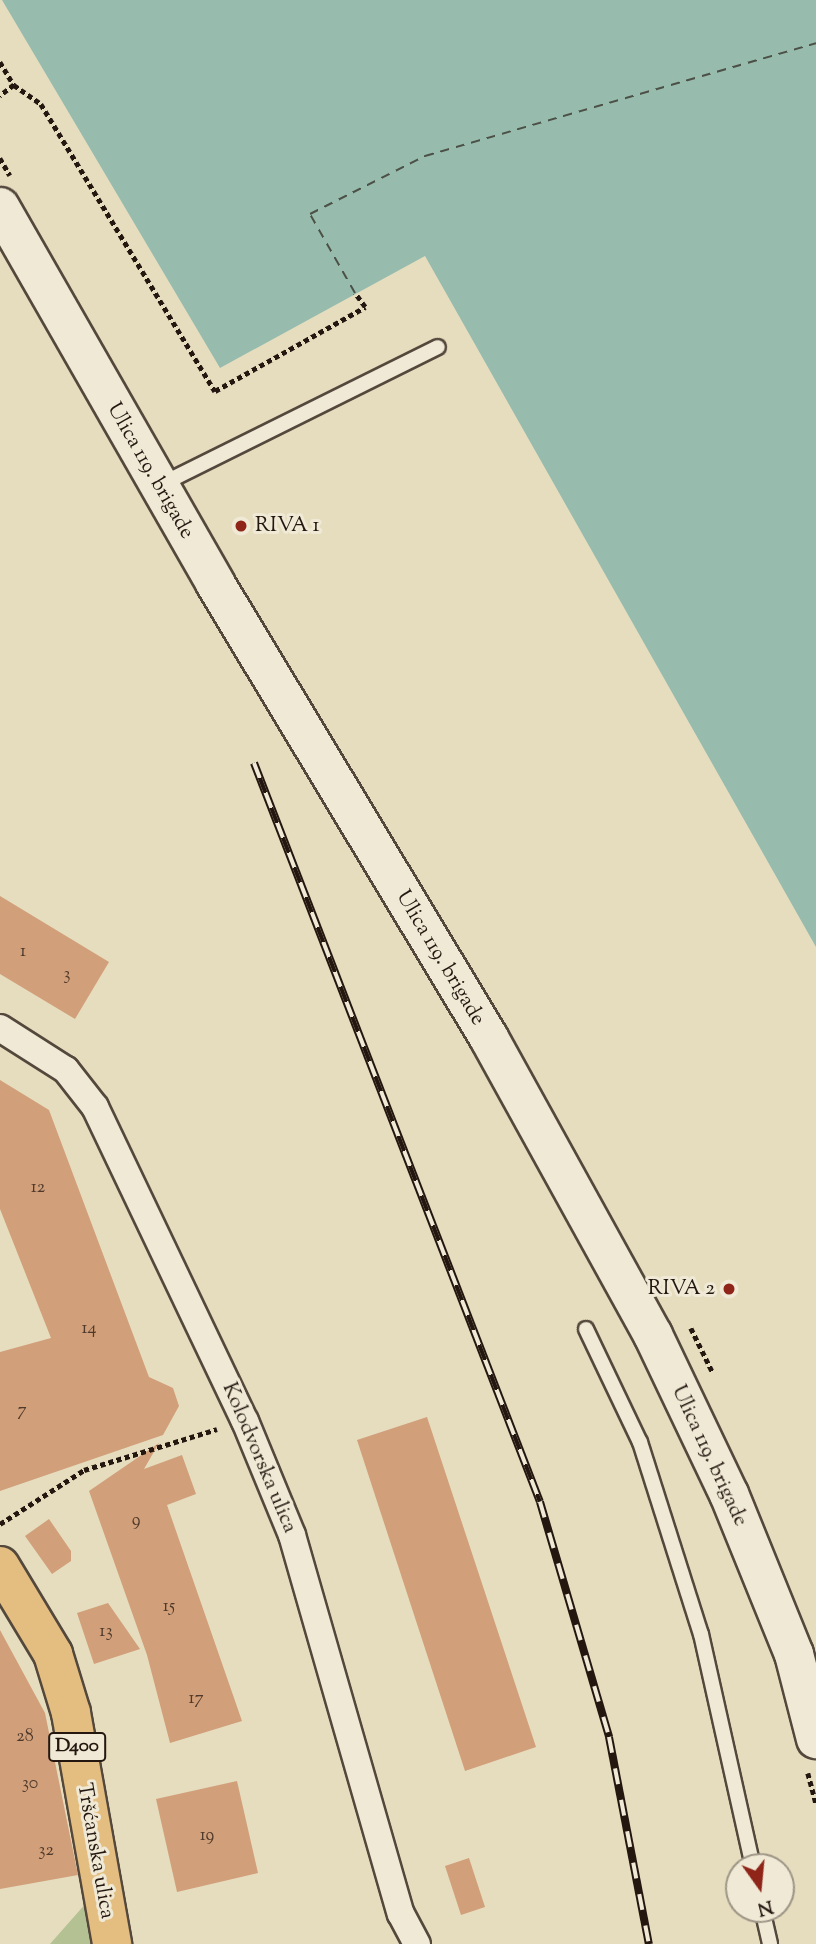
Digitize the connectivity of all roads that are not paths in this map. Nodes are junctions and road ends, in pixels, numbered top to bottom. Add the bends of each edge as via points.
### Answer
1 (0, 208) edge
2 (438, 347) dead end
3 (159, 485) junction
4 (0, 1028) edge
5 (586, 1329) dead end
6 (0, 1566) edge
7 (816, 1739) edge
8 (750, 1853) edge
9 (765, 1923) edge
10 (112, 1944) edge
11 (417, 1944) edge
12 (770, 1944) edge

1 - 3 main road, Ulica 119. brigade
2 - 3 lane
3 - 7 main road, Ulica 119. brigade via 489,1038 653,1335 794,1654
4 - 11 street, Kolodvorska ulica via 65,1070 94,1107 245,1420 292,1535 401,1914
5 - 8 lane via 640,1442 701,1634
6 - 10 main road, Tršćanska ulica / D400 via 53,1654 71,1713
9 - 12 lane

